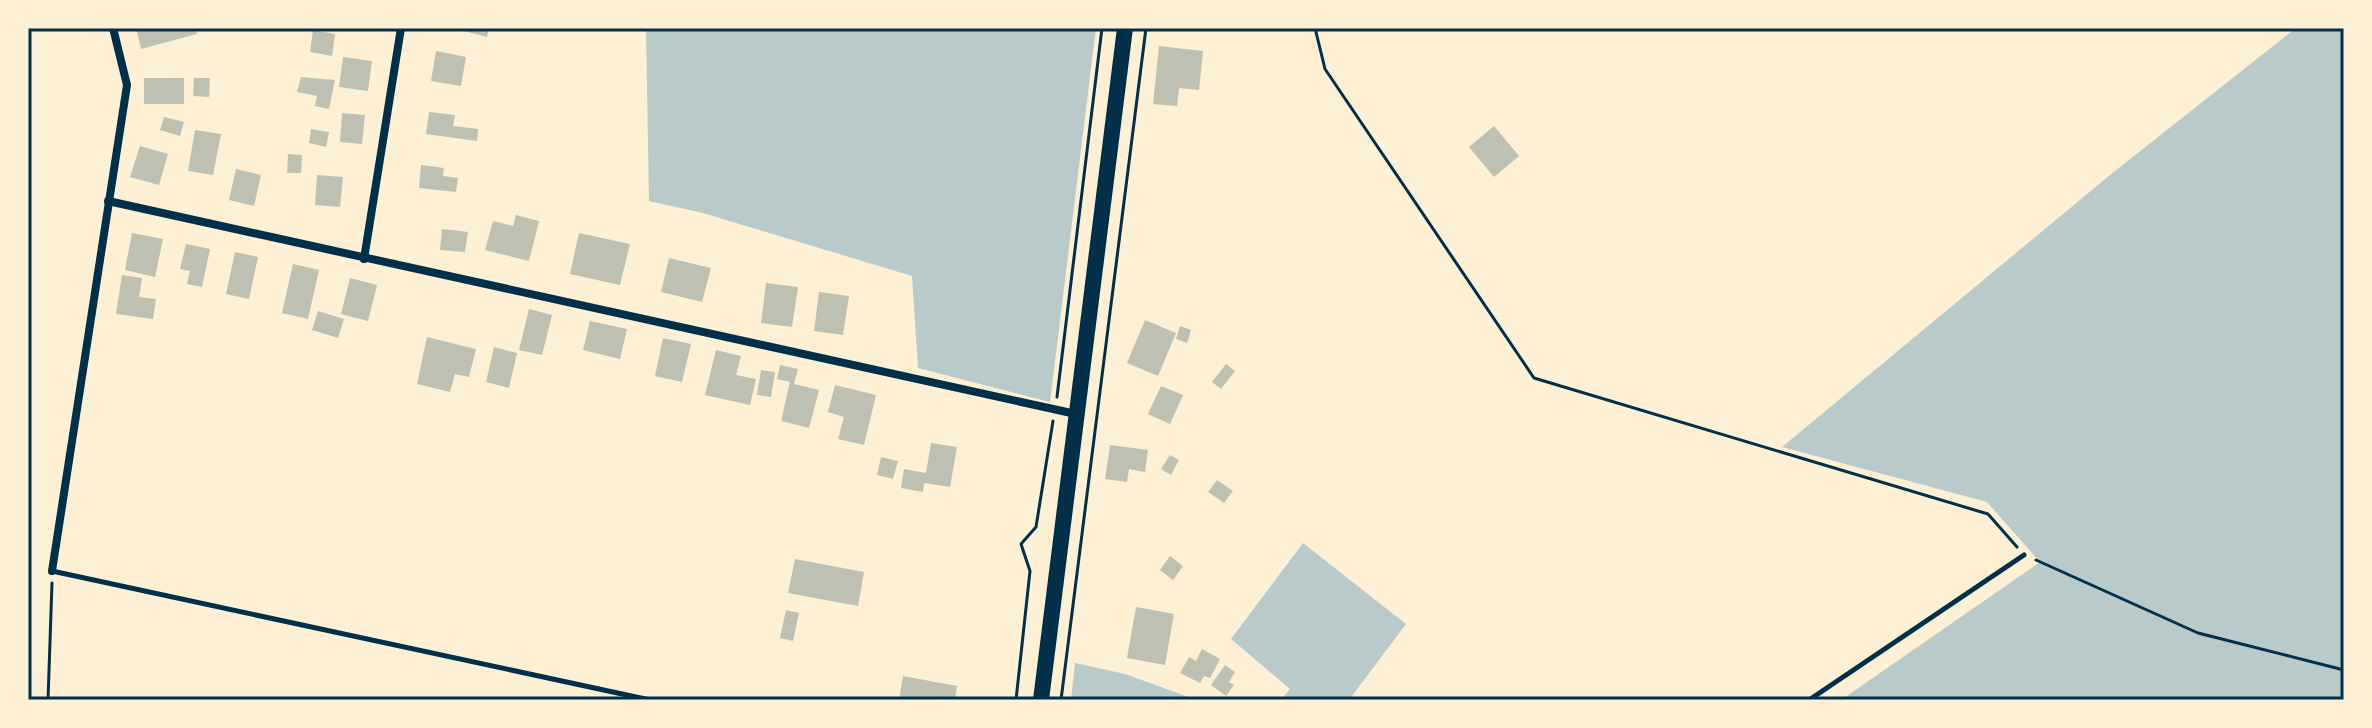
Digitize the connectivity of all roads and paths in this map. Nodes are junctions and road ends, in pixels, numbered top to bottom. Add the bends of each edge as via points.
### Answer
1 (113, 28) edge
2 (401, 28) edge
3 (1102, 28) edge
4 (1125, 28) edge
5 (1146, 28) edge
6 (1315, 28) edge
7 (108, 201) junction
8 (364, 259) junction
9 (1055, 410) junction
10 (1076, 414) junction
11 (2024, 555) junction
12 (52, 571) junction
13 (2344, 670) edge
14 (48, 700) edge
15 (650, 700) edge
16 (1016, 700) edge
17 (1041, 700) edge
18 (1061, 700) edge
19 (1809, 700) edge

1 - 7 street via 127,85
2 - 8 street
3 - 9 path
4 - 10 main road
5 - 18 path
6 - 11 path via 1325,69 1534,378 1988,514
7 - 8 street
7 - 12 street
8 - 9 street
9 - 10 street
9 - 16 path via 1036,527 1021,544 1030,571
10 - 17 main road
11 - 13 path via 2198,633
11 - 19 lane
12 - 14 path
12 - 15 lane

